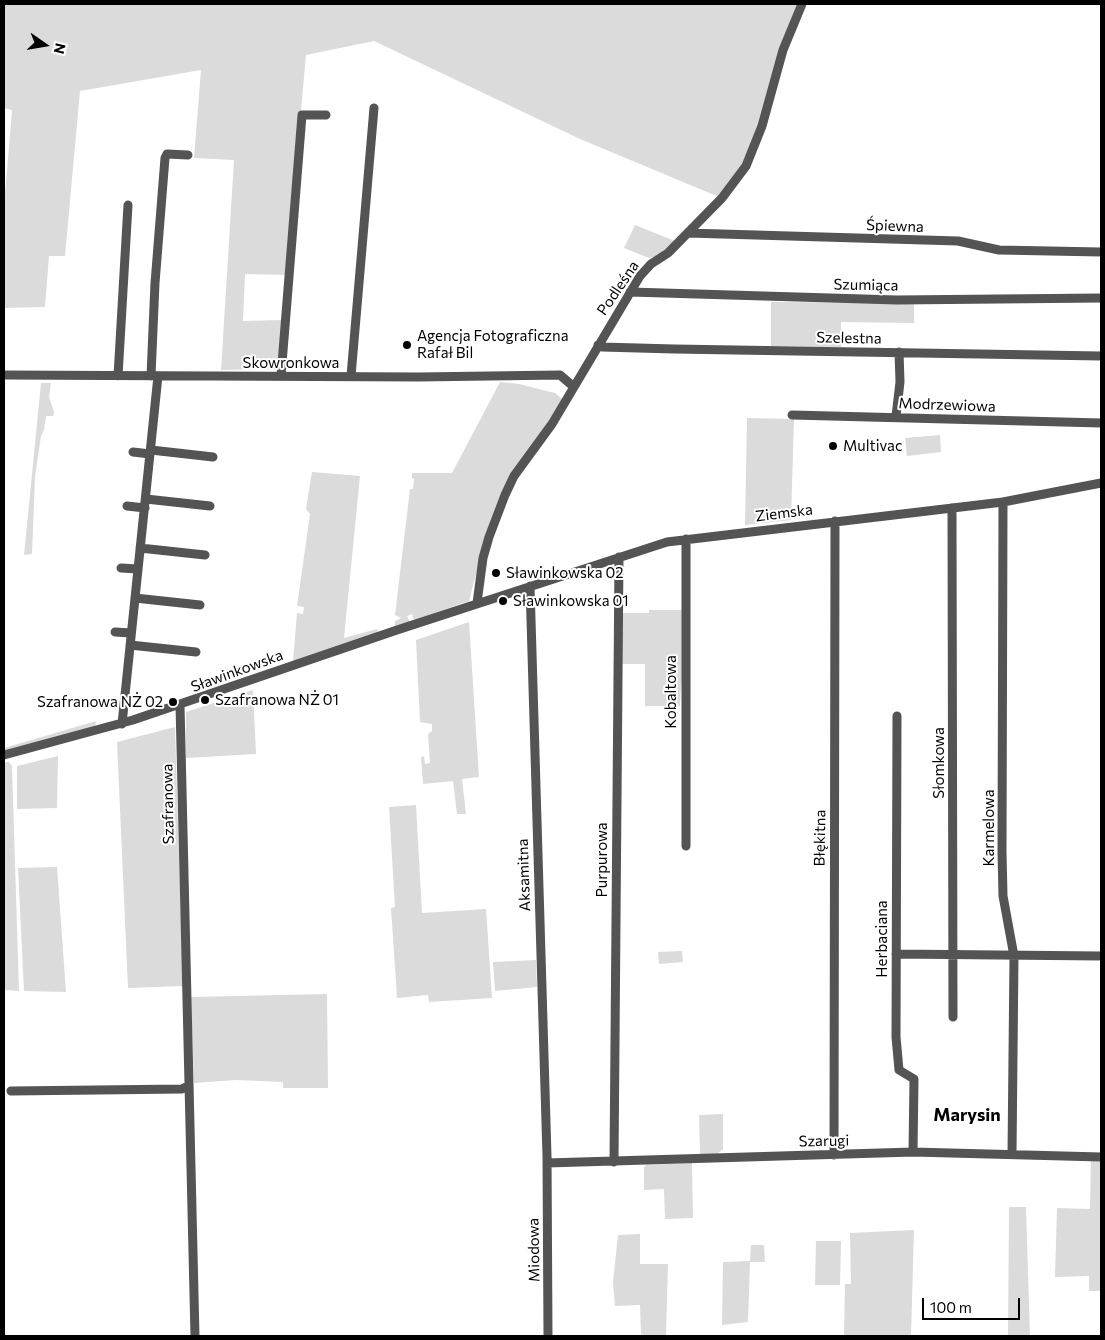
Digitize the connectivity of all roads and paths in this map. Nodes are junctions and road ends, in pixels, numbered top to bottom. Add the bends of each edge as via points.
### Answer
1 (802, 4) edge
2 (374, 108) dead end
3 (326, 115) dead end
4 (188, 156) dead end
5 (128, 205) dead end
6 (688, 233) junction
7 (1101, 252) edge
8 (630, 292) junction
9 (1101, 298) edge
10 (598, 345) junction
11 (899, 352) junction
12 (1101, 356) edge
13 (582, 372) junction
14 (4, 375) edge
15 (560, 375) junction
16 (118, 376) junction
17 (155, 376) junction
18 (281, 376) junction
19 (350, 376) junction
20 (574, 387) junction
21 (792, 415) dead end
22 (896, 416) junction
23 (1101, 423) edge
24 (133, 452) dead end
25 (151, 452) junction
26 (213, 457) dead end
27 (1101, 483) edge
28 (1003, 502) junction
29 (210, 506) dead end
30 (145, 507) junction
31 (952, 508) junction
32 (127, 509) dead end
33 (835, 521) junction
34 (686, 539) junction
35 (140, 548) junction
36 (205, 555) dead end
37 (619, 557) junction
38 (121, 570) dead end
39 (138, 571) junction
40 (530, 586) junction
41 (135, 598) junction
42 (477, 603) junction
43 (200, 605) dead end
44 (115, 629) dead end
45 (132, 631) junction
46 (130, 646) junction
47 (196, 652) dead end
48 (180, 705) junction
49 (897, 716) dead end
50 (122, 724) junction
51 (4, 755) edge
52 (686, 846) dead end
53 (896, 954) junction
54 (953, 955) junction
55 (1014, 956) junction
56 (1101, 956) edge
57 (953, 1017) dead end
58 (188, 1086) junction
59 (11, 1090) dead end
60 (913, 1152) junction
61 (1012, 1154) junction
62 (834, 1155) junction
63 (1101, 1157) edge
64 (614, 1162) junction
65 (547, 1163) junction
66 (195, 1336) edge
67 (548, 1336) edge

1 - 6 street, Podleśna via 783,50 762,126 746,166 731,188
2 - 19 street
3 - 18 street via 302,114
4 - 17 street via 167,154 165,158 155,283
5 - 16 street
6 - 7 street, Śpiewna via 958,241 999,250
6 - 8 street, Podleśna via 651,264
8 - 9 street, Szumiąca via 897,300
8 - 10 street, Podleśna
10 - 11 street, Szelestna
10 - 13 street, Podleśna
11 - 12 street, Szelestna
11 - 22 street
13 - 15 street, Skowronkowa
13 - 20 street, Podleśna
14 - 16 street, Skowronkowa
15 - 19 street, Skowronkowa
15 - 20 street
16 - 17 street, Skowronkowa
17 - 18 street, Skowronkowa
17 - 25 street
18 - 19 street, Skowronkowa
20 - 42 street, Podleśna via 514,476 505,495 483,558
21 - 22 street, Modrzewiowa
22 - 23 street, Modrzewiowa
24 - 25 street
25 - 26 street
25 - 30 street
27 - 28 street, Ziemska
28 - 31 street, Ziemska
28 - 55 street, Karmelowa via 1003,896
29 - 30 street
30 - 32 street
30 - 35 street
31 - 33 street, Ziemska
31 - 54 street, Słomkowa
33 - 34 street, Ziemska
33 - 62 street, Błękitna
34 - 37 street, Ziemska
34 - 52 street, Kobaltowa
35 - 36 street
35 - 39 street
37 - 40 street, Ziemska
37 - 64 street, Purpurowa
38 - 39 street
39 - 41 street
40 - 42 street, Ziemska
40 - 65 street, Aksamitna
41 - 43 street
41 - 45 street
42 - 48 street, Sławinkowska
44 - 45 street
45 - 46 street
46 - 47 street
46 - 50 street
48 - 50 street, Sławinkowska
48 - 58 street, Szafranowa
49 - 53 street, Herbaciana
50 - 51 street, Sławinkowska
53 - 54 street
53 - 60 street, Herbaciana via 898,1070 914,1079
54 - 55 street
54 - 57 street, Słomkowa
55 - 56 street
55 - 61 street, Karmelowa
58 - 59 street via 182,1089
58 - 66 street, Szafranowa
60 - 61 street, Szarugi
60 - 62 street, Szarugi
61 - 63 street, Szarugi
62 - 64 street, Szarugi
64 - 65 street, Szarugi
65 - 67 street, Miodowa

